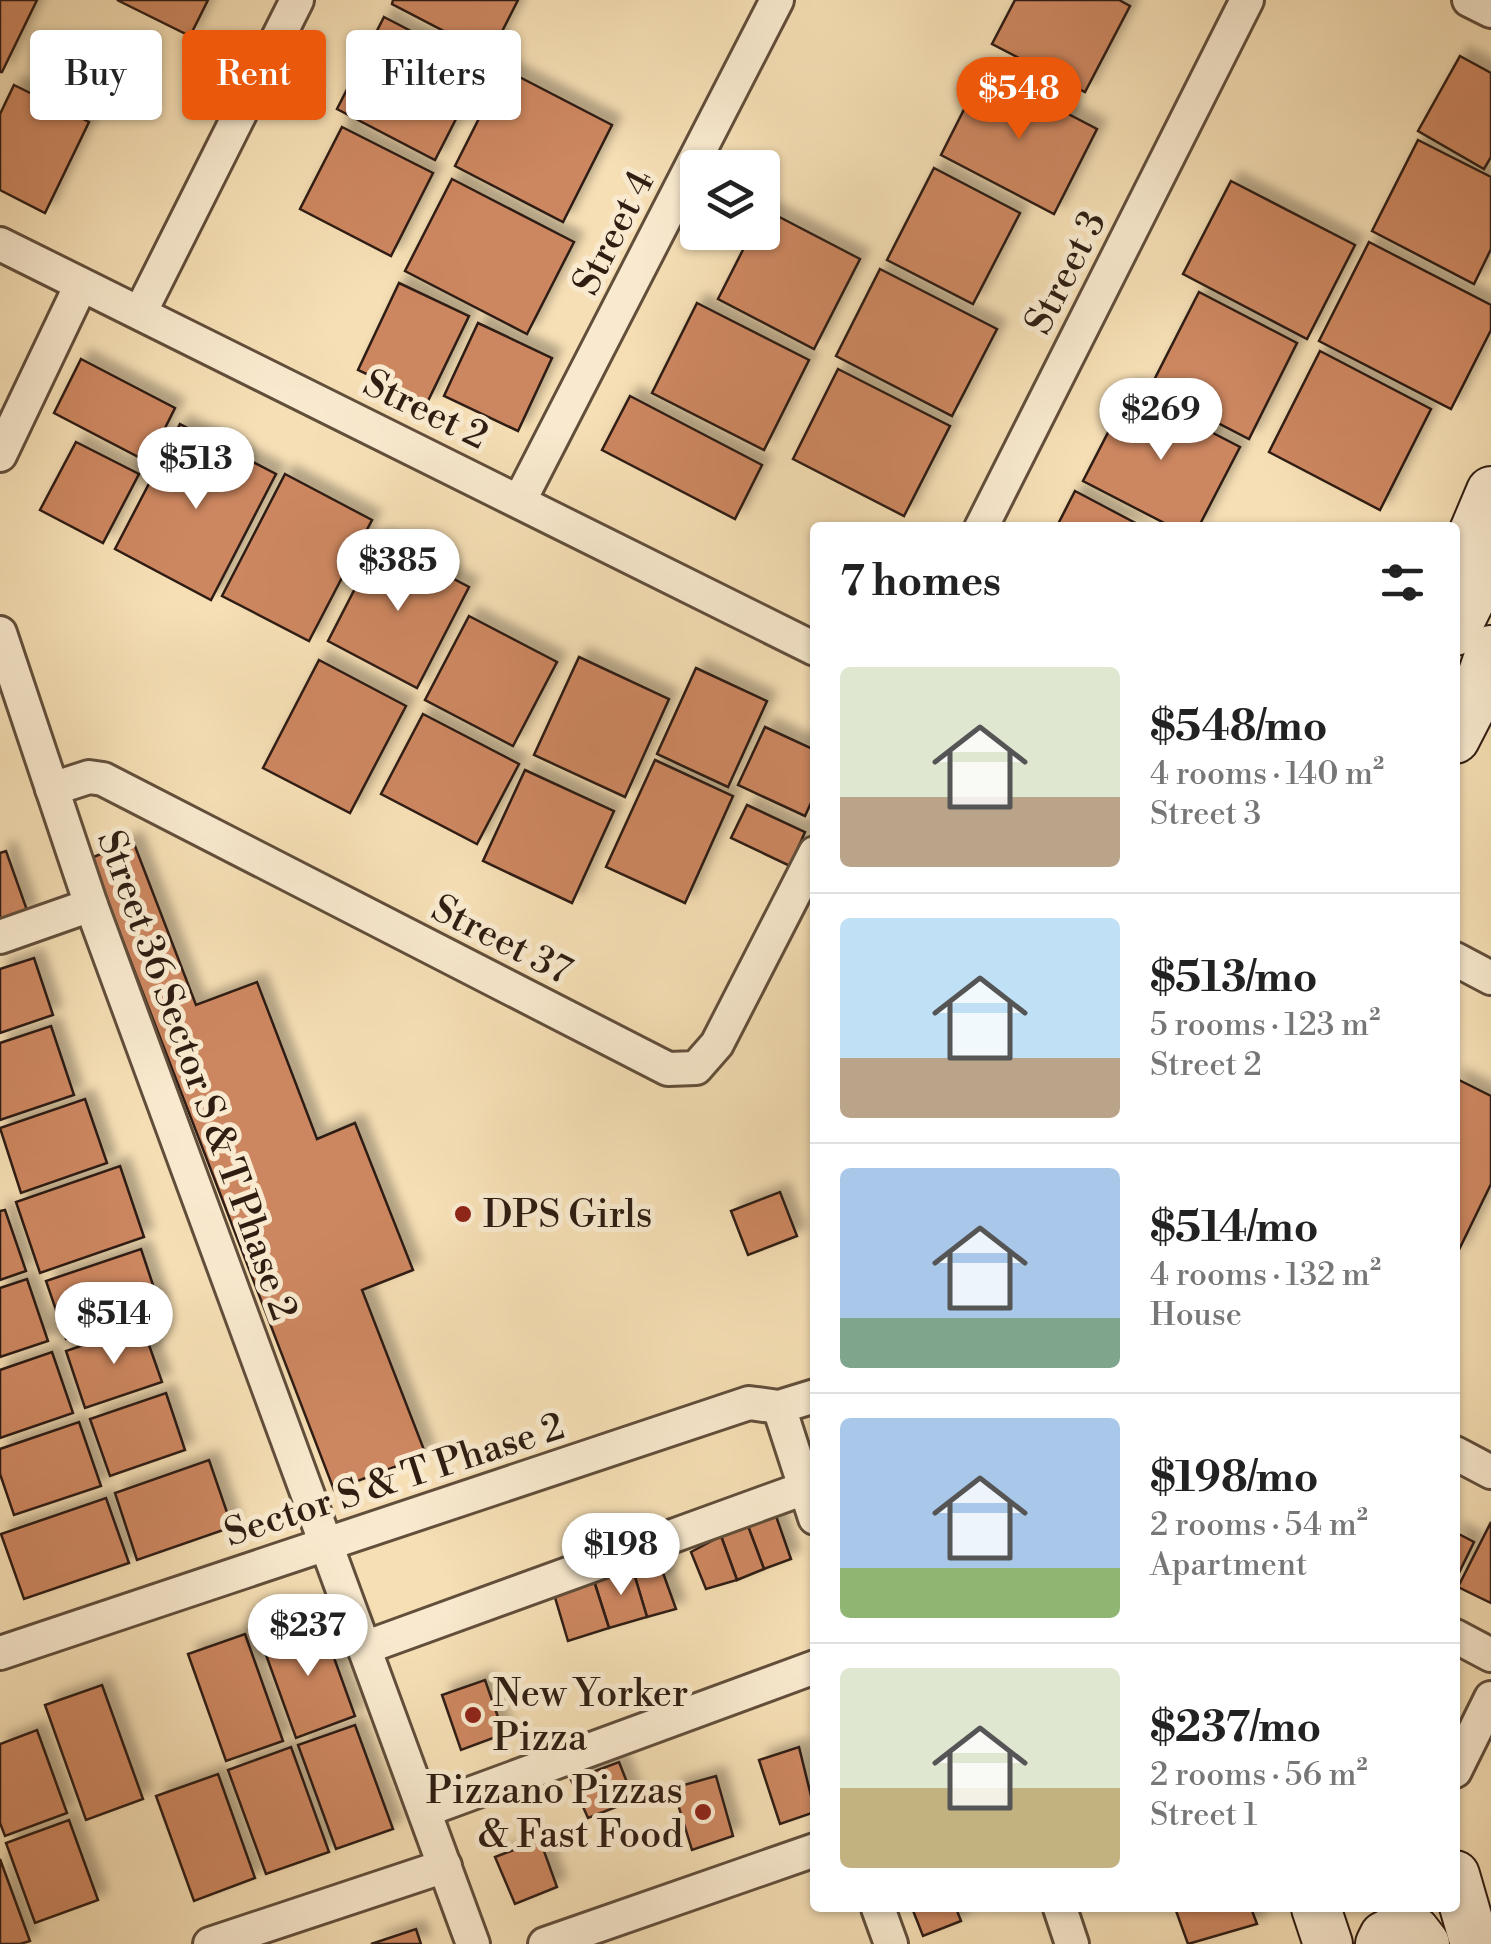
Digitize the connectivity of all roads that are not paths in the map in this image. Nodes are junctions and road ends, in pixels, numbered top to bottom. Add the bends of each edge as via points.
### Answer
1 (297, 0) edge
2 (776, 0) edge
3 (1248, 0) edge
4 (1469, 0) edge
5 (1491, 11) edge
6 (0, 244) edge
7 (81, 286) junction
8 (140, 313) junction
9 (0, 455) edge
10 (1491, 491) edge
11 (520, 500) junction
12 (984, 522) edge
13 (1491, 558) edge
14 (1460, 564) edge
15 (1460, 621) edge
16 (0, 633) edge
17 (810, 646) edge
18 (1491, 650) edge
19 (1472, 712) edge
20 (52, 789) junction
21 (810, 863) edge
22 (90, 905) junction
23 (0, 937) edge
24 (1460, 962) edge
25 (1491, 978) edge
26 (810, 1398) edge
27 (779, 1407) junction
28 (1460, 1456) edge
29 (1491, 1472) edge
30 (810, 1503) edge
31 (326, 1543) junction
32 (1460, 1638) edge
33 (364, 1648) junction
34 (0, 1653) edge
35 (1491, 1654) edge
36 (810, 1669) edge
37 (1491, 1698) edge
38 (1460, 1761) edge
39 (426, 1810) junction
40 (810, 1852) edge
41 (445, 1866) junction
42 (1460, 1892) edge
43 (879, 1912) edge
44 (1061, 1912) edge
45 (1317, 1912) edge
46 (210, 1944) edge
47 (473, 1944) edge
48 (545, 1944) edge
49 (890, 1944) edge
50 (1072, 1944) edge
51 (1328, 1944) edge
52 (1380, 1944) edge
53 (1425, 1944) edge
54 (1475, 1944) edge

1 - 8 street
2 - 11 street, Street 4
3 - 12 street, Street 3
4 - 5 street
6 - 7 street, Street 2
7 - 8 street, Street 2
7 - 9 street
8 - 11 street, Street 2
10 - 14 main road
11 - 17 street, Street 2
13 - 15 main road
16 - 20 street, Street 36 Sector S & T Phase 2
18 - 19 main road
20 - 21 street, Street 37 via 103,779 668,1070 696,1068 717,1044
20 - 22 street, Street 36 Sector S & T Phase 2
22 - 23 street
22 - 31 street, Street 36 Sector S & T Phase 2
24 - 25 street
26 - 27 street, Sector S & T Phase 2
27 - 30 street
27 - 31 street, Sector S & T Phase 2 via 749,1403
28 - 29 street
30 - 33 street
31 - 33 street, Street 36 Sector S & T Phase 2
31 - 34 street, Sector S & T Phase 2
32 - 35 street
33 - 39 street, Street 36 Sector S & T Phase 2
36 - 39 street
37 - 38 street
39 - 41 street, Street 36 Sector S & T Phase 2
40 - 48 street
41 - 46 street
41 - 47 street, Street 36 Sector S & T Phase 2
42 - 54 main road
43 - 49 street
44 - 50 street
45 - 51 main road
52 - 53 main road via 1401,1927

